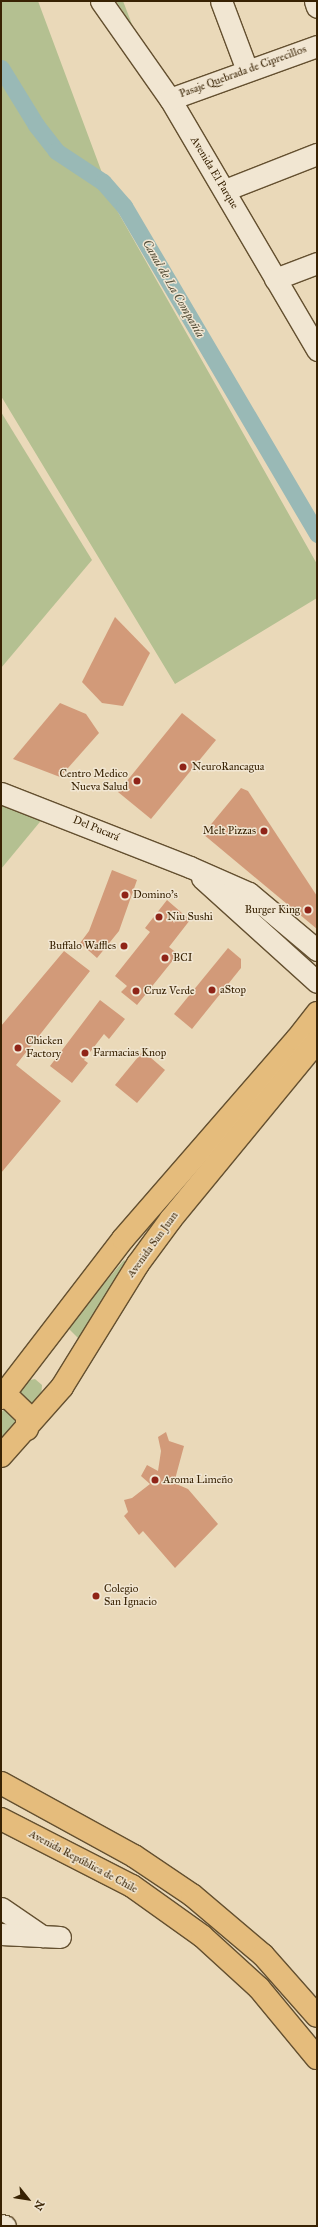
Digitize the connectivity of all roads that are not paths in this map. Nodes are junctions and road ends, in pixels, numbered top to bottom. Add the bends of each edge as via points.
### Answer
1 (101, 1) edge
2 (221, 1) edge
3 (315, 1) edge
4 (317, 7) edge
5 (317, 46) edge
6 (247, 70) junction
7 (170, 99) junction
8 (317, 154) edge
9 (225, 190) junction
10 (317, 263) edge
11 (275, 279) junction
12 (317, 350) edge
13 (1, 793) edge
14 (190, 867) junction
15 (317, 950) edge
16 (317, 982) edge
17 (317, 1013) edge
18 (317, 1041) edge
19 (3, 1395) edge
20 (27, 1429) junction
21 (1, 1456) edge
22 (1, 1783) edge
23 (1, 1819) edge
24 (1, 1908) edge
25 (1, 1934) edge
26 (317, 2016) edge
27 (317, 2058) edge
28 (1, 2225) edge
29 (5, 2226) edge

1 - 7 street, Avenida El Parque
2 - 6 street
3 - 4 street
5 - 6 street, Pasaje Quebrada de Ciprecillos
6 - 7 street, Pasaje Quebrada de Ciprecillos
7 - 9 street, Avenida El Parque
8 - 9 street
9 - 11 street, Avenida El Parque
10 - 11 street
11 - 12 street, Avenida El Parque
13 - 14 street, Del Pucará
14 - 15 street, Del Pucará via 249,893
14 - 16 street, Del Pucará
17 - 19 main road via 123,1239
18 - 20 main road, Avenida San Juan via 171,1219 130,1277 62,1387
19 - 20 main road via 27,1416
20 - 21 main road, Avenida San Juan
22 - 26 main road via 134,1856 192,1895 263,1955
23 - 27 main road, Avenida República de Chile via 132,1886 202,1936 259,1988
24 - 25 street via 51,1936
28 - 29 street

